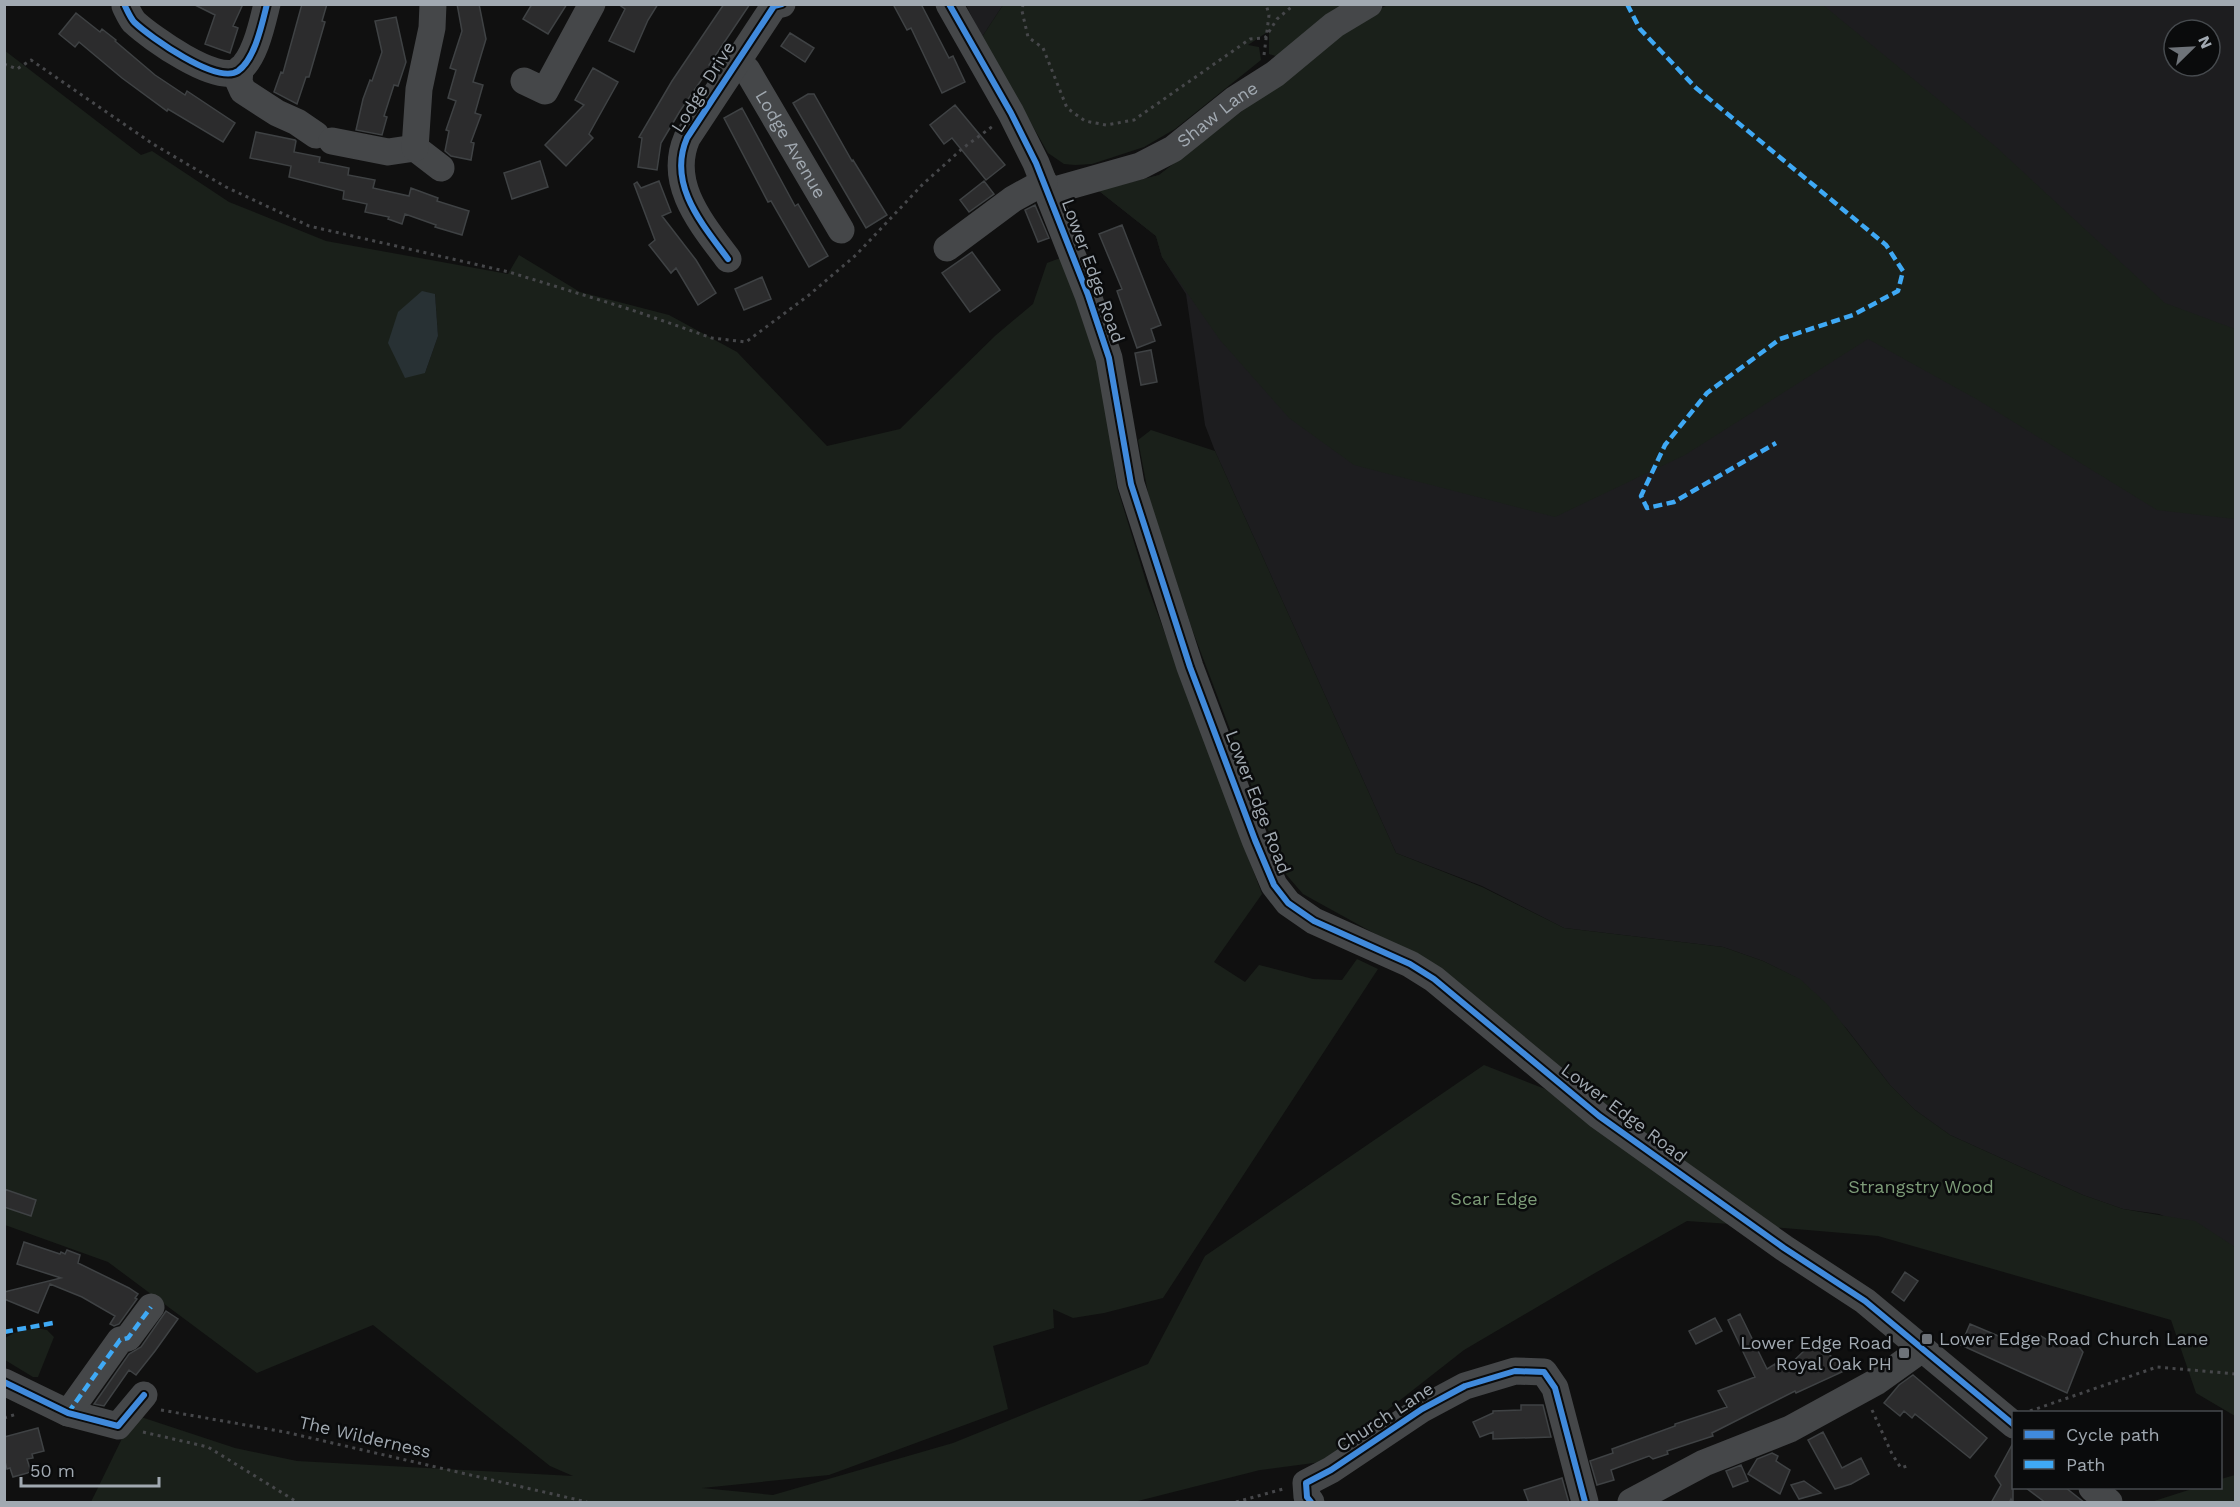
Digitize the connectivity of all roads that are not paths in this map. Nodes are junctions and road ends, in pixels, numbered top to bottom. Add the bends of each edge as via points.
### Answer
1 (267, 4) edge
2 (433, 4) edge
3 (592, 4) edge
4 (949, 4) edge
5 (1369, 4) edge
6 (776, 5) edge
7 (125, 6) edge
8 (738, 61) junction
9 (242, 80) junction
10 (524, 81) dead end
11 (416, 148) junction
12 (441, 168) dead end
13 (1046, 187) junction
14 (842, 230) dead end
15 (946, 248) dead end
16 (728, 259) dead end
17 (151, 1307) dead end
18 (1922, 1349) junction
19 (4, 1382) edge
20 (140, 1400) road end
21 (68, 1413) junction
22 (2012, 1424) edge
23 (2093, 1489) edge
24 (1308, 1493) edge
25 (1585, 1503) edge
26 (1631, 1503) edge
27 (2109, 1503) edge

1 - 9 street
2 - 11 street via 419,89
3 - 10 street via 545,91
4 - 13 street, Lower Edge Road via 1011,113
5 - 13 street, Shaw Lane via 1334,26 1173,149 1140,166
6 - 8 street, Lodge Drive
7 - 9 street via 136,23 187,60 223,74 235,72
8 - 14 street, Lodge Avenue
8 - 16 street, Lodge Drive via 687,138 681,160 688,202
9 - 11 street via 277,114 324,138 388,152
11 - 12 street
13 - 15 street, Shaw Lane via 1013,199
13 - 18 street, Lower Edge Road via 1109,358 1131,484 1190,667 1255,840 1282,896 1314,921 1410,964 1434,980 1599,1116 1865,1301
17 - 21 street via 128,1338 120,1340
18 - 22 street, Lower Edge Road
18 - 26 street via 1862,1389 1790,1429 1704,1463
19 - 21 street
20 - 21 street via 118,1426
23 - 27 street
24 - 25 street, Church Lane via 1331,1470 1464,1386 1515,1371 1544,1372 1555,1388

